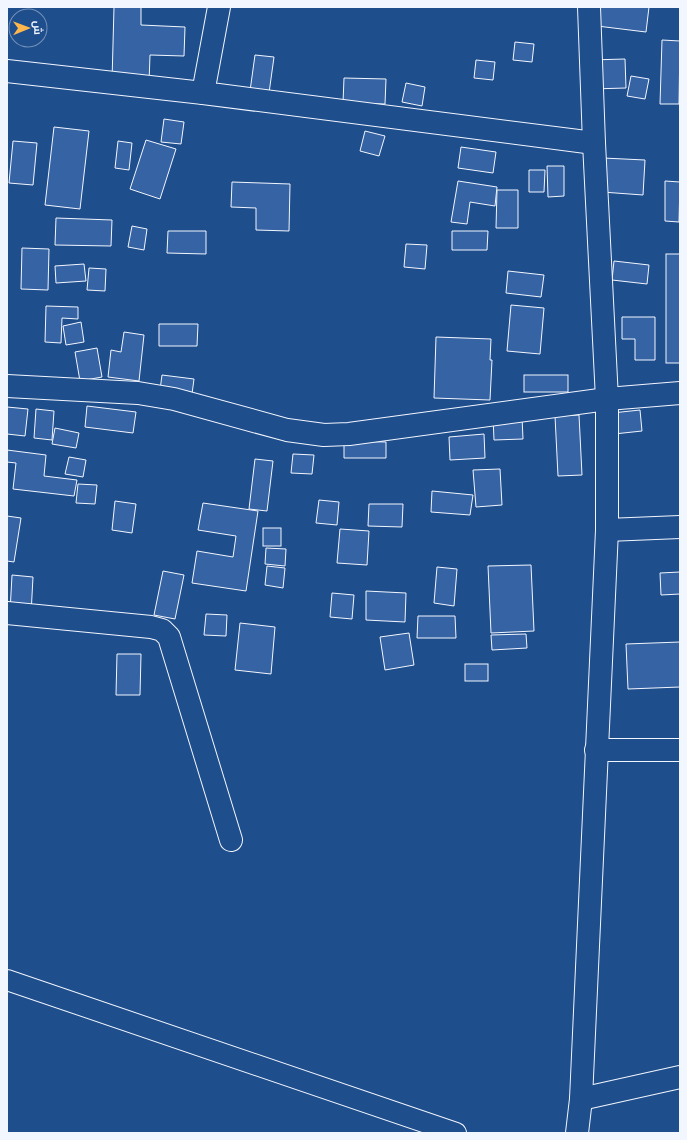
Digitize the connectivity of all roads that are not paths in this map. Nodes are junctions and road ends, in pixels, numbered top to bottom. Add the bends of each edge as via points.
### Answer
1 (219, 7) edge
2 (589, 7) edge
3 (7, 71) edge
4 (202, 93) junction
5 (594, 143) junction
6 (7, 386) edge
7 (680, 393) edge
8 (607, 399) junction
9 (680, 527) edge
10 (607, 530) junction
11 (7, 613) edge
12 (596, 750) junction
13 (680, 750) edge
14 (231, 840) dead end
15 (7, 980) edge
16 (680, 1078) edge
17 (581, 1098) junction
18 (456, 1133) edge
19 (577, 1133) edge

1 - 4 street
2 - 5 street
3 - 4 street
4 - 5 street
5 - 8 street
6 - 8 street via 138,393 174,399 287,430 324,436
7 - 8 street
8 - 10 street
9 - 10 street
10 - 12 street
11 - 14 street via 151,627 162,630 170,637
12 - 13 street
12 - 17 street
15 - 18 street
16 - 17 street
17 - 19 street

